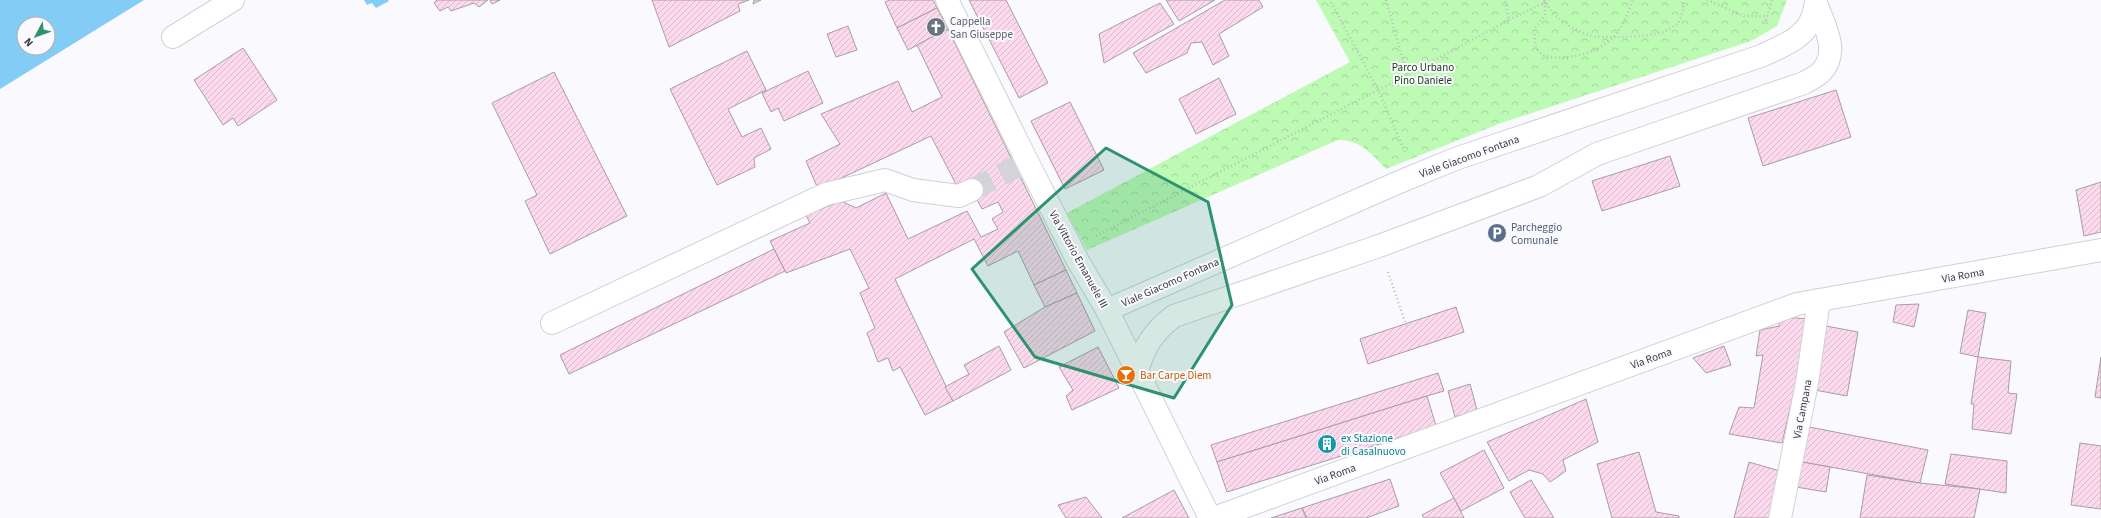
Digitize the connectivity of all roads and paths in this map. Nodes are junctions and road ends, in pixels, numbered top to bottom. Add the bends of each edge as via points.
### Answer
1 (233, 0) edge
2 (947, 0) edge
3 (1330, 0) edge
4 (1386, 0) edge
5 (1506, 0) edge
6 (1549, 0) edge
7 (1633, 0) edge
8 (1681, 0) edge
9 (1707, 0) edge
10 (1544, 1) edge
11 (1771, 1) edge
12 (1816, 1) edge
13 (1509, 20) junction
14 (1615, 36) junction
15 (173, 37) dead end
16 (972, 190) tunnel mouth
17 (1066, 236) junction
18 (2101, 250) edge
19 (1819, 300) junction
20 (1107, 310) junction
21 (552, 323) dead end
22 (1137, 372) junction
23 (1210, 518) edge
24 (1214, 518) edge
25 (1780, 518) edge

1 - 15 street
2 - 17 street, Via Vittorio Emanuele III via 1021,164
3 - 17 path via 1378,90 1093,238
4 - 13 path via 1407,74
5 - 13 path
6 - 10 path
7 - 14 path via 1625,22
8 - 14 path via 1684,8 1678,24 1660,33 1646,36
9 - 11 path via 1744,16 1768,16
10 - 13 path
10 - 14 path via 1561,21 1590,35
10 - 14 path via 1545,15 1534,29 1536,48 1543,55 1552,58 1596,50
12 - 20 street, Viale Giacomo Fontana via 1812,20 1805,32 1761,56 1455,159
12 - 22 street via 1831,45 1830,58 1821,72 1804,83 1597,154 1539,186 1379,246 1174,316 1160,326 1150,339
16 - 21 street via 959,196 913,190 885,180 826,194
17 - 20 street, Via Vittorio Emanuele III
18 - 19 street, Via Roma
19 - 24 street, Via Roma via 1798,304
19 - 25 street, Via Campana via 1807,383
20 - 22 street, Via Vittorio Emanuele III
22 - 23 street, Via Vittorio Emanuele III

